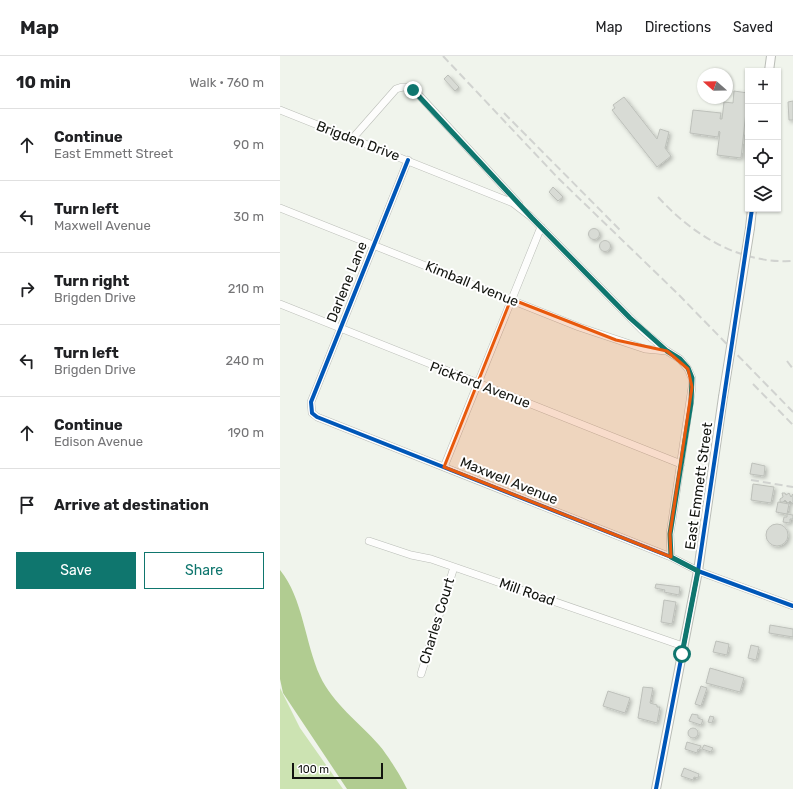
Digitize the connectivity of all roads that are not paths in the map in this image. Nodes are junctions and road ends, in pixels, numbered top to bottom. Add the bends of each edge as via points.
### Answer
1 (770, 56) edge
2 (769, 68) edge
3 (280, 110) edge
4 (352, 139) junction
5 (408, 160) junction
6 (280, 208) edge
7 (752, 212) edge
8 (530, 216) junction
9 (541, 228) junction
10 (373, 245) junction
11 (511, 299) junction
12 (280, 304) edge
13 (340, 329) junction
14 (667, 351) junction
15 (478, 384) junction
16 (312, 413) joint
17 (681, 464) junction
18 (444, 467) junction
19 (369, 541) dead end
20 (671, 557) junction
21 (454, 567) junction
22 (698, 571) junction
23 (793, 606) edge
24 (684, 646) junction
25 (421, 674) dead end
26 (656, 789) edge

1 - 2 street
3 - 4 street, Brigden Drive
4 - 5 street, Brigden Drive
4 - 8 street via 396,89 405,86 418,94
5 - 8 street, Brigden Drive via 513,203
5 - 10 street, Darlene Lane
6 - 10 street, Kimball Avenue
7 - 22 street, East Emmett Street, bridge
8 - 9 street, Brigden Drive
9 - 11 street
9 - 14 street, Brigden Drive via 642,330
10 - 11 street, Kimball Avenue
10 - 13 street, Darlene Lane
11 - 14 street, Kimball Avenue via 645,349
11 - 15 street
12 - 13 street, Pickford Avenue
13 - 15 street, Pickford Avenue
13 - 16 street, Darlene Lane via 311,402
14 - 17 street, Brigden Drive via 680,359 692,378 691,403
15 - 17 street, Pickford Avenue
15 - 18 street
16 - 18 street, Maxwell Avenue
17 - 20 street, Brigden Drive via 670,534
18 - 20 street, Maxwell Avenue
19 - 21 street, Mill Road
20 - 22 street, Maxwell Avenue
21 - 24 street, Mill Road
21 - 25 street, Charles Court
22 - 23 street, Maxwell Avenue
22 - 24 street, East Emmett Street
24 - 26 street, East Emmett Street

